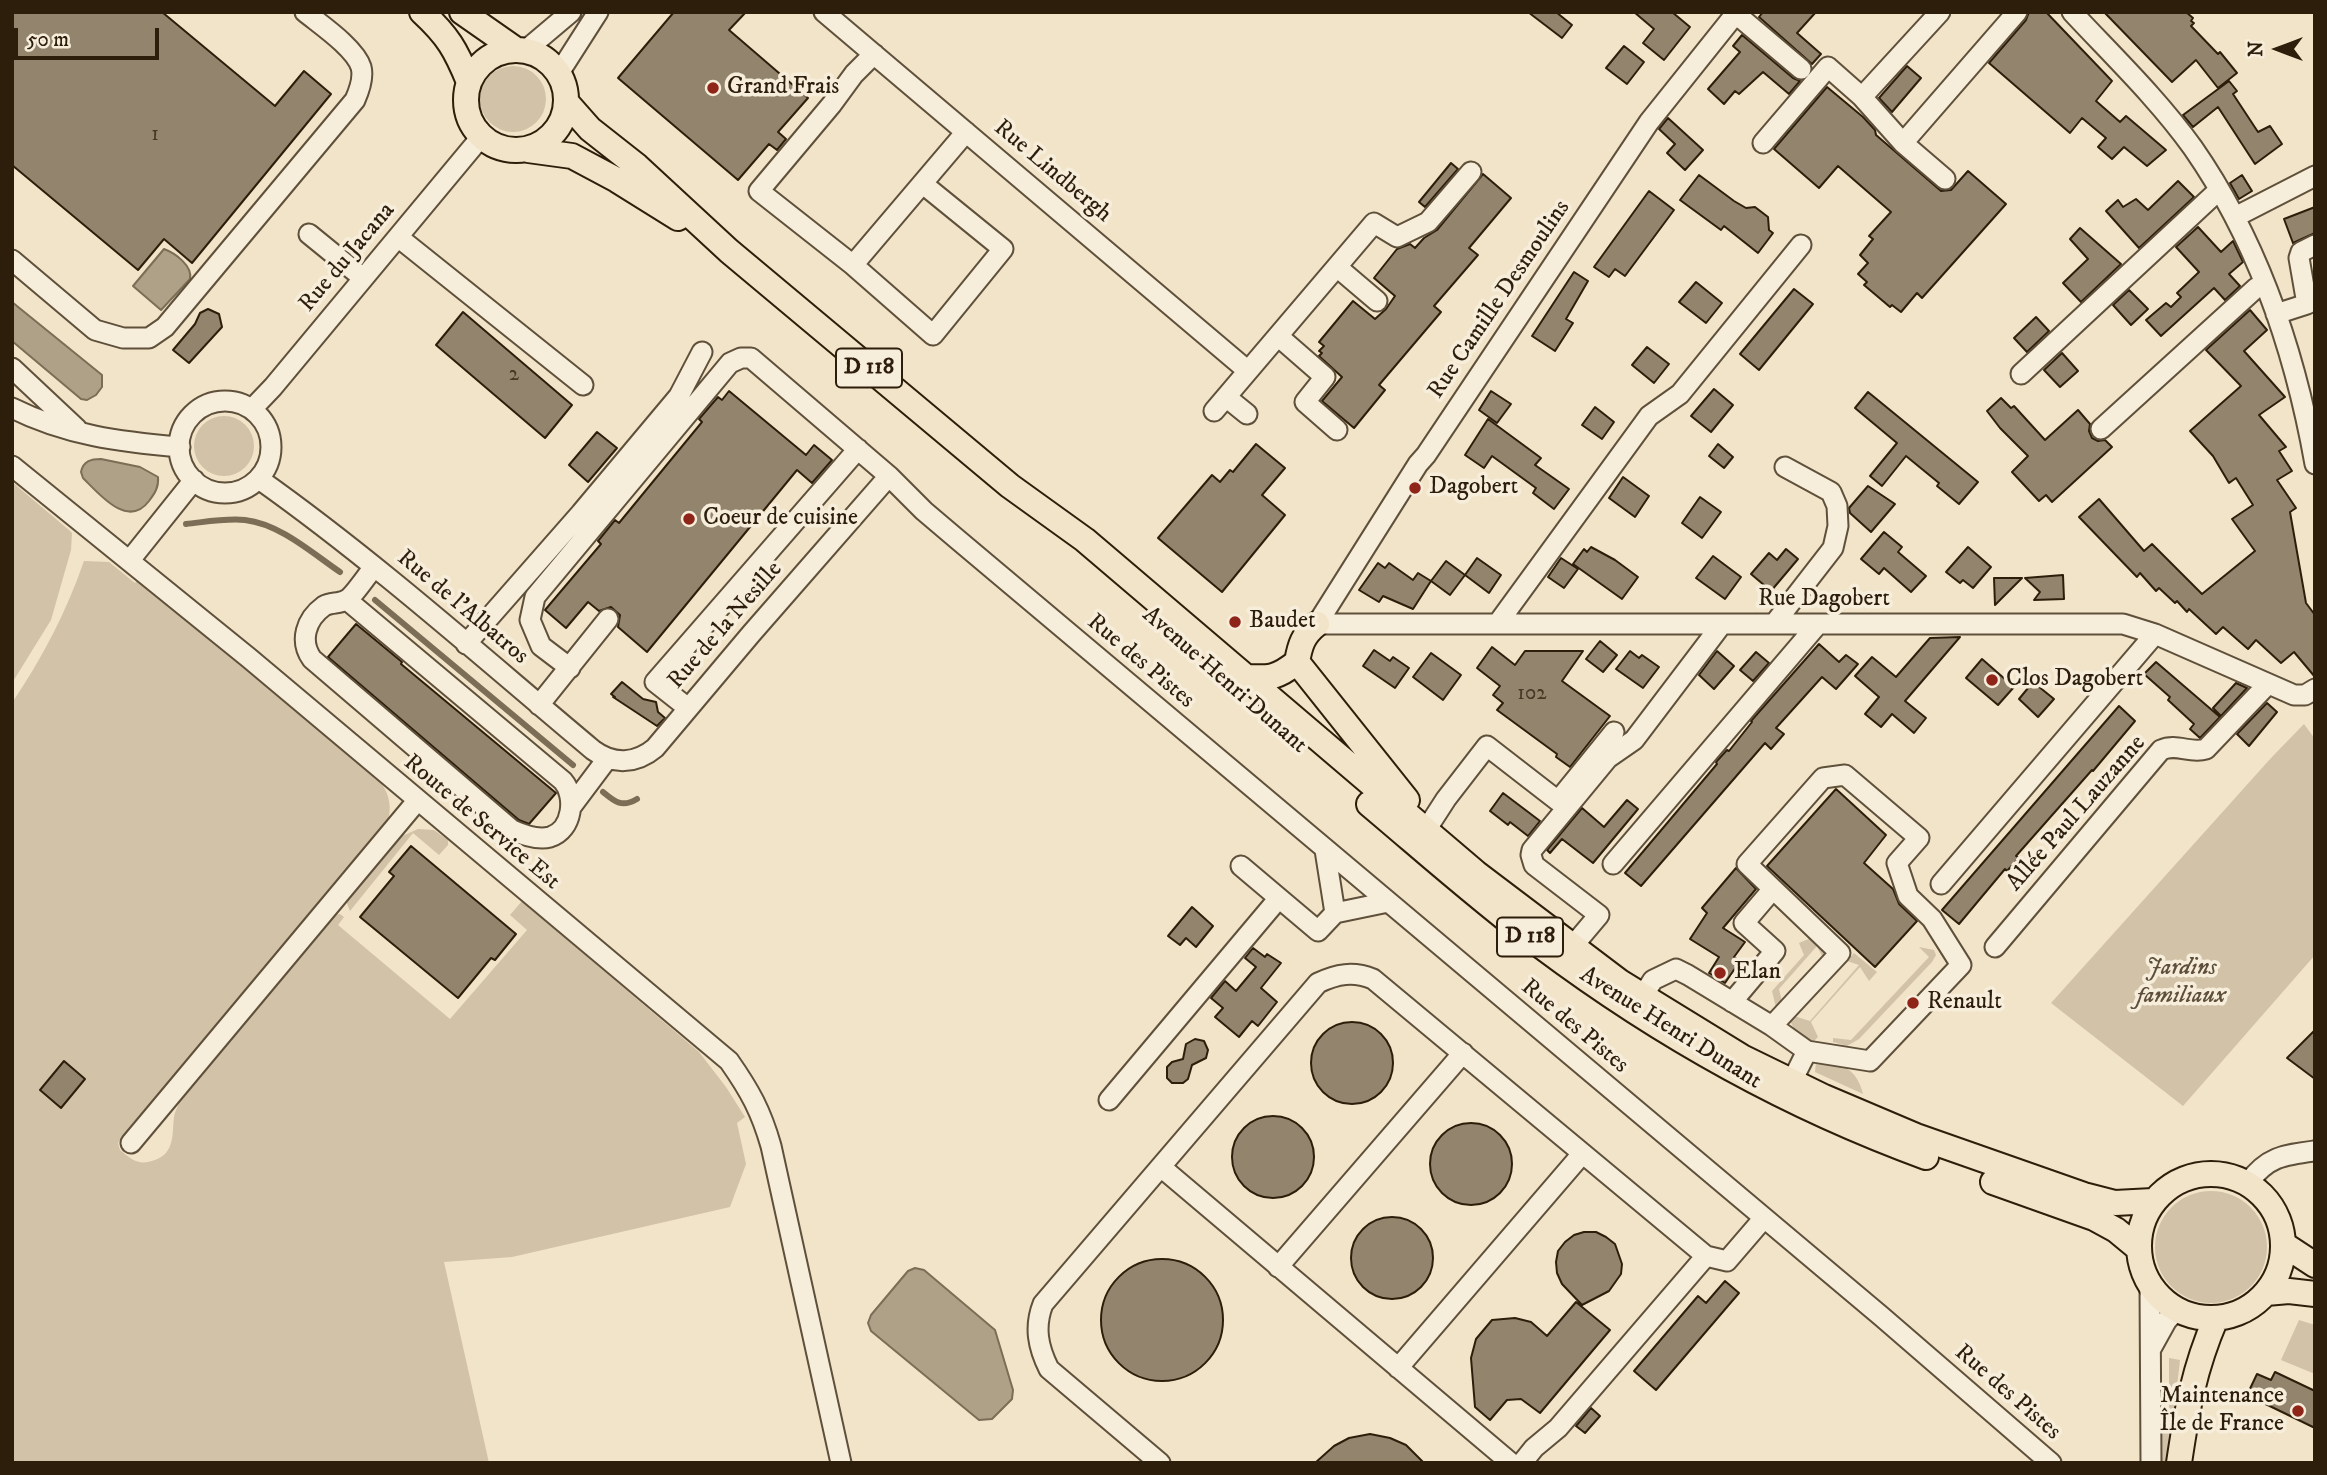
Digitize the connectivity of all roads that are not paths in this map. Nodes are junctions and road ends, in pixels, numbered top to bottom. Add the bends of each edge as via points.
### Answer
1 (305, 12) edge
2 (422, 12) edge
3 (462, 12) edge
4 (571, 12) edge
5 (598, 12) edge
6 (824, 12) edge
7 (1940, 12) edge
8 (2017, 12) edge
9 (2072, 12) edge
10 (1737, 13) edge
11 (520, 50) junction
12 (874, 54) junction
13 (1801, 69) dead end
14 (559, 73) junction
15 (469, 82) junction
16 (1862, 97) junction
17 (567, 103) junction
18 (966, 132) junction
19 (481, 137) junction
20 (1763, 143) dead end
21 (1903, 143) junction
22 (528, 150) junction
23 (1471, 172) dead end
24 (2315, 176) edge
25 (1945, 179) dead end
26 (923, 184) junction
27 (2219, 190) junction
28 (2235, 217) junction
29 (309, 234) dead end
30 (398, 237) junction
31 (1801, 245) dead end
32 (2315, 245) edge
33 (729, 251) junction
34 (12, 260) edge
35 (853, 265) junction
36 (1336, 267) junction
37 (363, 278) junction
38 (2265, 284) junction
39 (1377, 301) dead end
40 (2276, 314) junction
41 (1278, 336) junction
42 (702, 352) dead end
43 (12, 368) edge
44 (1248, 371) junction
45 (2021, 374) dead end
46 (583, 385) dead end
47 (12, 408) edge
48 (252, 409) junction
49 (1247, 414) dead end
50 (2101, 429) dead end
51 (1337, 430) dead end
52 (80, 433) junction
53 (180, 447) junction
54 (858, 449) junction
55 (2315, 464) edge
56 (12, 466) edge
57 (1785, 467) dead end
58 (889, 476) junction
59 (259, 479) junction
60 (194, 480) junction
61 (1010, 486) junction
62 (130, 560) junction
63 (374, 566) junction
64 (347, 600) junction
65 (608, 619) dead end
66 (1498, 623) junction
67 (1317, 624) junction
68 (1722, 624) junction
69 (1774, 624) junction
70 (1818, 624) junction
71 (2155, 634) junction
72 (466, 644) junction
73 (1297, 662) junction
74 (570, 668) junction
75 (1243, 677) junction
76 (2268, 684) junction
77 (2315, 689) edge
78 (539, 705) junction
79 (688, 708) junction
80 (1614, 732) dead end
81 (607, 759) junction
82 (417, 801) junction
83 (571, 807) junction
84 (1426, 830) junction
85 (1325, 850) junction
86 (1613, 864) dead end
87 (1241, 866) dead end
88 (1941, 884) dead end
89 (1773, 888) junction
90 (1279, 898) junction
91 (1388, 902) junction
92 (1335, 913) junction
93 (1572, 947) junction
94 (1995, 947) dead end
95 (1732, 1002) junction
96 (1638, 1003) junction
97 (1772, 1026) junction
98 (1807, 1051) junction
99 (1463, 1053) junction
100 (1788, 1089) junction
101 (1109, 1100) dead end
102 (131, 1143) dead end
103 (2314, 1151) edge
104 (1582, 1154) junction
105 (1161, 1167) junction
106 (2248, 1183) junction
107 (2154, 1201) junction
108 (1764, 1218) junction
109 (2283, 1244) junction
110 (2138, 1249) junction
111 (1706, 1256) junction
112 (2315, 1265) edge
113 (1278, 1268) junction
114 (2150, 1284) junction
115 (2266, 1293) junction
116 (2315, 1294) edge
117 (2183, 1312) junction
118 (2216, 1318) junction
119 (2151, 1348) junction
120 (1398, 1368) junction
121 (2189, 1395) junction
122 (841, 1463) edge
123 (1160, 1463) edge
124 (1511, 1463) edge
125 (1522, 1463) edge
126 (2051, 1463) edge
127 (2151, 1463) edge
128 (2179, 1463) edge

1 - 34 street via 352,52 361,66 355,100 165,327 149,338 123,338 94,330
2 - 15 main road via 456,51
3 - 11 main road
4 - 11 street
5 - 14 street
6 - 12 street, Rue Lindbergh
7 - 16 street
8 - 21 street
9 - 27 street via 2163,110
10 - 13 street
10 - 67 street, Rue Camille Desmoulins via 1649,122 1412,473
11 - 14 main road via 539,55
11 - 15 main road via 487,59
12 - 18 street, Rue Lindbergh
12 - 35 street via 759,191
14 - 17 main road
15 - 19 main road via 466,107
16 - 20 street via 1828,67
16 - 21 street
17 - 22 main road via 554,135
17 - 33 main road, Avenue Henri Dunant / D 118 via 590,129
18 - 26 street
18 - 44 street, Rue Lindbergh
19 - 22 main road via 508,150
19 - 30 street, Rue du Jacana
21 - 25 street
22 - 33 main road, Avenue Henri Dunant / D 118 via 572,156
23 - 36 street via 1428,222 1397,237 1374,223
24 - 28 street
26 - 35 street
26 - 35 street via 1003,249 933,335
27 - 28 street
27 - 45 street
28 - 38 street
29 - 37 street
30 - 37 street, Rue du Jacana
30 - 46 street
31 - 66 street via 1680,394 1649,416
32 - 40 street via 2299,258 2307,304
33 - 61 main road, Avenue Henri Dunant / D 118
36 - 39 street
36 - 41 street
37 - 48 street, Rue du Jacana
38 - 40 street
38 - 50 street
40 - 55 street via 2291,354
41 - 44 street
41 - 51 street via 1325,377 1305,402
42 - 72 street via 678,396
43 - 52 street
44 - 49 street via 1220,404
47 - 52 street
48 - 53 street via 235,401 207,404 186,423
48 - 59 street via 271,440 267,467
52 - 53 street via 115,442
53 - 60 street via 183,464
54 - 58 street
54 - 74 street via 751,358 730,363 535,597 530,620 541,646
54 - 79 street via 655,682
56 - 62 street, Route de Service Est
57 - 69 street via 1831,492 1838,506 1838,526 1833,548
58 - 79 street, Rue de la Nesille
58 - 85 street, Rue des Pistes
59 - 60 street via 232,493 216,492
59 - 63 street, Rue de l'Albatros
60 - 62 street
61 - 75 main road, Avenue Henri Dunant / D 118 via 1085,540
61 - 96 main road, Avenue Henri Dunant / D 118 via 1077,554 1432,858 1538,944
62 - 82 street, Route de Service Est
63 - 64 street
63 - 72 street, Rue de l'Albatros
64 - 83 street via 563,780 570,788
64 - 83 street via 325,606 308,626 305,643 316,664 512,830 537,838 552,837
65 - 74 street
66 - 67 street, Rue Dagobert
66 - 68 street, Rue Dagobert
67 - 73 main road via 1307,632
68 - 69 street, Rue Dagobert
68 - 93 street via 1634,740 1608,758 1532,850 1534,865 1599,915
69 - 70 street, Rue Dagobert
70 - 71 street, Rue Dagobert via 2123,624
70 - 86 street
71 - 76 street, Rue Dagobert
71 - 88 street
72 - 78 street, Rue de l'Albatros
73 - 75 main road via 1273,678
73 - 84 main road
74 - 78 street
75 - 84 main road, Avenue Henri Dunant / D 118
76 - 77 street, Rue Dagobert via 2294,695
76 - 94 street, Allée Paul Lauzanne via 2206,749 2176,746 2161,750
78 - 81 street, Rue de l'Albatros
79 - 81 street, Rue de la Nesille via 655,747 637,759
80 - 84 street via 1558,801 1487,746
81 - 83 street
82 - 102 street
82 - 122 street, Route de Service Est via 729,1061 751,1093 764,1121
84 - 93 main road, Avenue Henri Dunant / D 118
85 - 91 street, Rue des Pistes
85 - 92 street
87 - 90 street
89 - 95 street via 1744,923 1776,951
89 - 97 street via 1840,953
89 - 98 street via 1747,864 1822,778 1845,775 1919,838 1897,863 1908,896 1932,919 1961,965 1870,1061
90 - 92 street via 1318,931
90 - 101 street
91 - 92 street
91 - 108 street, Rue des Pistes
93 - 96 main road, Avenue Henri Dunant / D 118
95 - 96 street via 1676,969 1653,980
95 - 97 street
96 - 100 main road, Avenue Henri Dunant / D 118 via 1742,1057
97 - 98 street
98 - 100 street
99 - 104 street
99 - 105 street via 1373,979 1351,973 1333,976 1318,983
99 - 113 street
100 - 107 main road, Avenue Henri Dunant / D 118 via 2084,1195 2115,1203
100 - 110 main road, Avenue Henri Dunant / D 118 via 1860,1133 2094,1219
103 - 106 street via 2279,1156
104 - 111 street
104 - 120 street
105 - 113 street
105 - 123 street via 1043,1304 1037,1331 1049,1369
106 - 107 main road via 2232,1176 2197,1174 2166,1189
106 - 109 main road via 2273,1209
107 - 110 main road via 2145,1216
108 - 111 street via 1727,1261
108 - 126 street, Rue des Pistes
109 - 112 main road
109 - 115 main road via 2282,1261
110 - 114 main road
111 - 125 street via 1558,1428
113 - 120 street
114 - 117 main road via 2164,1302
114 - 119 street
115 - 116 main road
115 - 118 main road via 2246,1310
117 - 118 main road
117 - 119 street via 2167,1320
117 - 121 main road via 2192,1355
118 - 121 main road
119 - 127 street
120 - 124 street
121 - 128 main road

